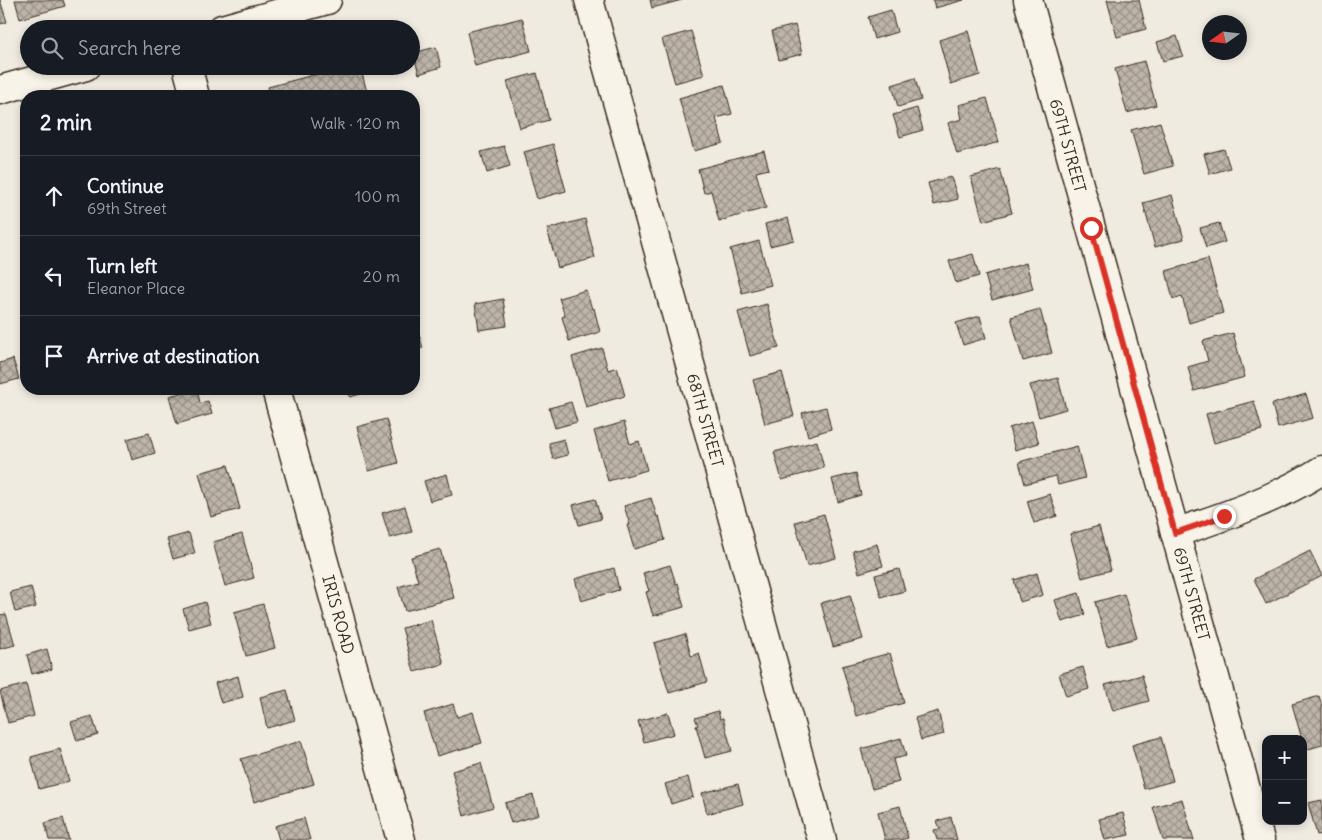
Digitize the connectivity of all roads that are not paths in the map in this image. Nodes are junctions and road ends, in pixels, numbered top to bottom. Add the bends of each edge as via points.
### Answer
1 (327, 0) edge
2 (589, 0) edge
3 (1028, 0) edge
4 (255, 20) edge
5 (54, 75) edge
6 (189, 75) edge
7 (0, 90) edge
8 (193, 90) edge
9 (278, 395) edge
10 (1322, 470) edge
11 (1175, 533) junction
12 (401, 840) edge
13 (822, 840) edge
14 (1260, 840) edge

1 - 4 street
2 - 13 street, 68TH STREET
3 - 11 street, 69TH STREET
5 - 7 street
6 - 8 street
9 - 12 street, IRIS ROAD
10 - 11 street via 1241,511
11 - 14 street, 69TH STREET

